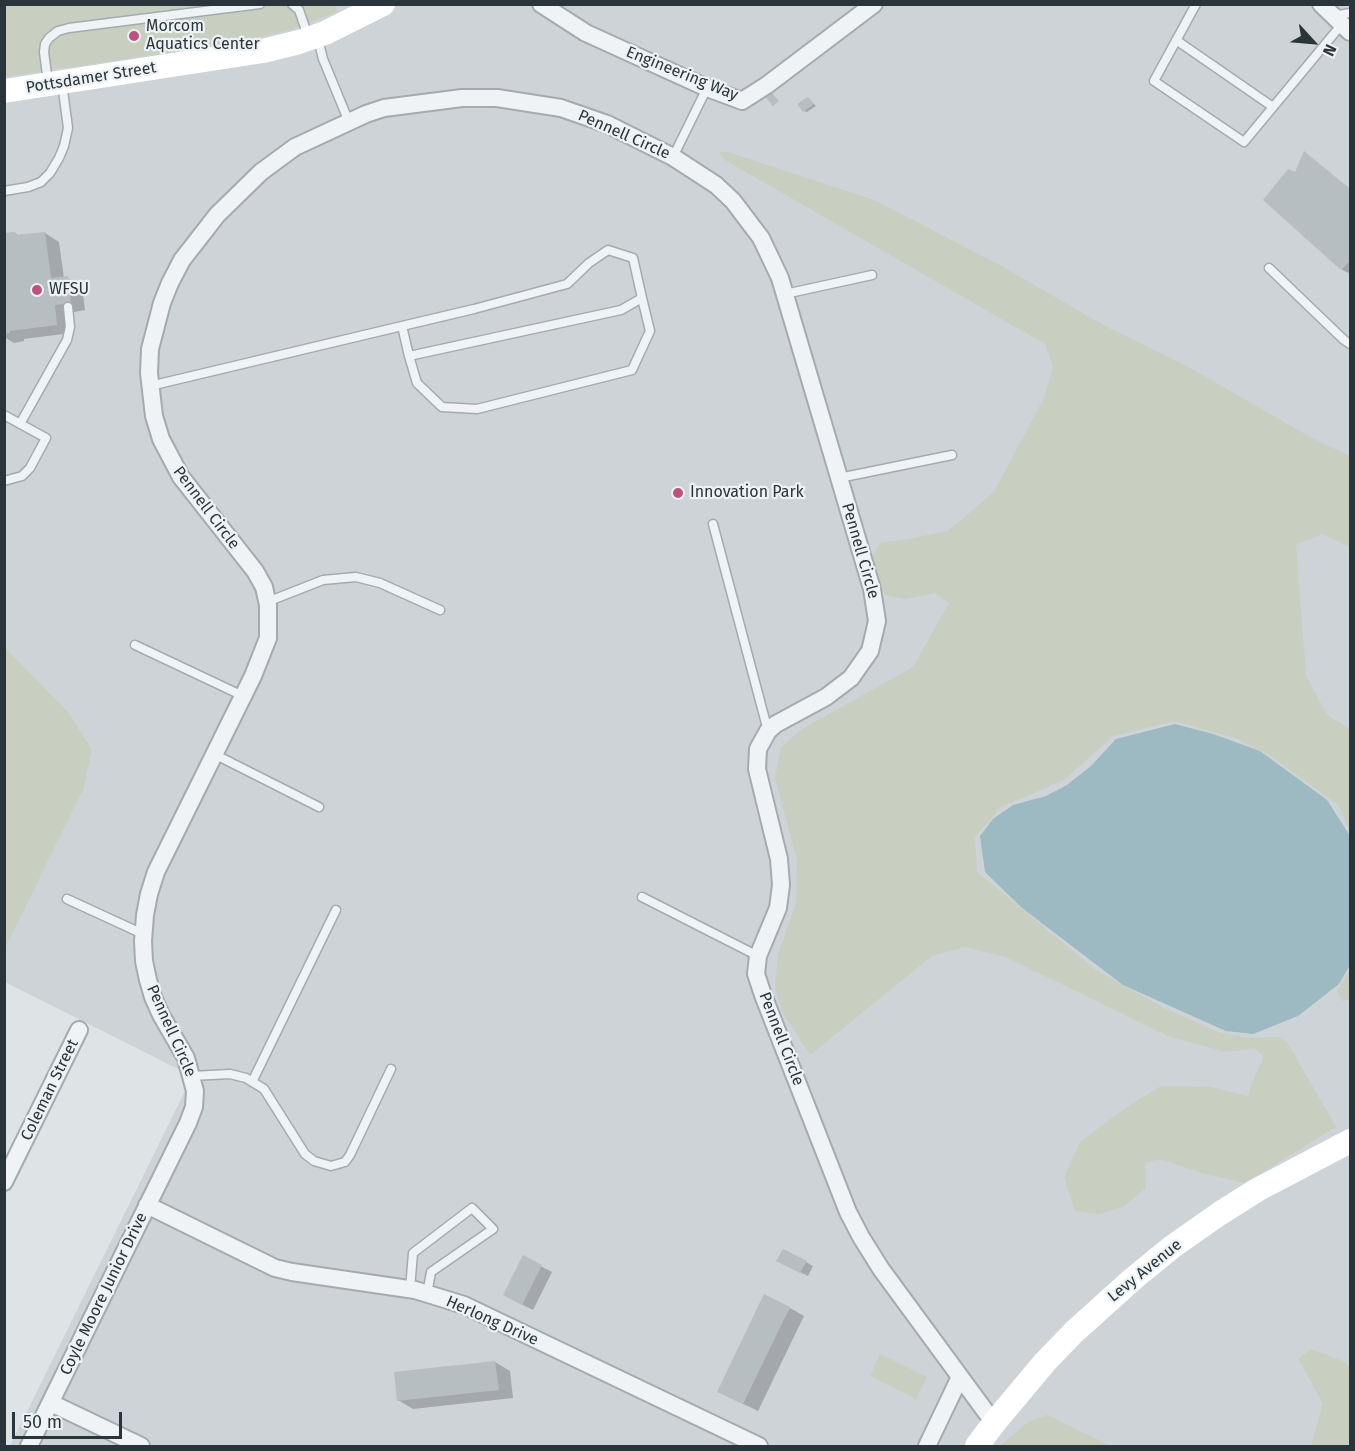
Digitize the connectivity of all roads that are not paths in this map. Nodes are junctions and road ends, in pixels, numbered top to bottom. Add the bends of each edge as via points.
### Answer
1 (260, 4) edge
2 (292, 4) edge
3 (383, 4) edge
4 (541, 4) edge
5 (1196, 4) edge
6 (872, 5) edge
7 (1339, 18) edge
8 (313, 37) junction
9 (1176, 40) junction
10 (55, 84) junction
11 (707, 88) junction
12 (4, 92) edge
13 (1273, 107) junction
14 (349, 122) junction
15 (673, 157) junction
16 (4, 191) edge
17 (1269, 268) dead end
18 (872, 274) dead end
19 (785, 294) junction
20 (642, 298) junction
21 (68, 307) dead end
22 (402, 326) junction
23 (1350, 344) edge
24 (409, 356) junction
25 (150, 386) junction
26 (4, 415) edge
27 (20, 424) junction
28 (952, 455) dead end
29 (839, 478) junction
30 (4, 481) edge
31 (713, 524) dead end
32 (267, 602) junction
33 (440, 610) dead end
34 (135, 645) dead end
35 (243, 696) junction
36 (768, 731) junction
37 (214, 754) junction
38 (318, 807) dead end
39 (642, 897) dead end
40 (67, 899) dead end
41 (336, 910) dead end
42 (143, 934) junction
43 (758, 956) junction
44 (79, 1030) dead end
45 (391, 1069) dead end
46 (192, 1076) junction
47 (252, 1082) junction
48 (1350, 1141) edge
49 (4, 1182) edge
50 (147, 1205) junction
51 (410, 1289) junction
52 (427, 1294) junction
53 (960, 1377) junction
54 (51, 1403) junction
55 (994, 1423) junction
56 (29, 1446) edge
57 (141, 1446) edge
58 (759, 1446) edge
59 (927, 1446) edge
60 (977, 1446) edge

1 - 10 lane via 58,31 49,38 44,52
2 - 8 lane
3 - 8 street, Pottsdamer Street
4 - 11 street, Engineering Way via 586,33
5 - 9 lane
6 - 11 street, Engineering Way via 747,98 741,101
7 - 13 lane
8 - 10 street, Pottsdamer Street via 263,51
8 - 14 lane
9 - 13 lane
9 - 13 lane via 1154,81 1244,142
10 - 12 street, Pottsdamer Street
10 - 16 lane via 68,128 59,158 41,182
11 - 15 lane
14 - 15 street, Pennell Circle via 384,108 462,98 497,98 581,114
14 - 25 street, Pennell Circle via 295,147 261,172 198,238 162,303 150,349
15 - 19 street, Pennell Circle via 716,185 748,219 771,257
17 - 23 lane
18 - 19 lane
19 - 29 street, Pennell Circle
20 - 22 lane via 633,258 608,250 567,284
20 - 24 lane via 621,310
20 - 24 lane via 650,331 632,370 477,409 442,407 417,383
21 - 27 lane via 67,340
22 - 24 lane
22 - 25 lane
25 - 32 street, Pennell Circle via 154,416 170,459 255,571
26 - 27 lane
27 - 30 lane via 45,438 30,468 22,476
28 - 29 lane
29 - 36 street, Pennell Circle via 873,589 877,621 874,637 851,678
31 - 36 lane
32 - 33 lane via 323,580 356,577 380,583
32 - 35 street, Pennell Circle via 268,638
34 - 35 lane
35 - 37 street, Pennell Circle
36 - 43 street, Pennell Circle via 756,759 781,885 778,908
37 - 38 lane
37 - 42 street, Pennell Circle via 156,872
39 - 43 lane
40 - 42 lane
41 - 47 lane
42 - 46 street, Pennell Circle via 144,961 153,997
43 - 53 street, Pennell Circle via 758,982 854,1224 881,1269
44 - 49 street, Coleman Street
45 - 47 lane via 350,1155 338,1166 314,1161 305,1154 268,1094
46 - 47 lane via 230,1074
46 - 50 street, Pennell Circle via 194,1107
48 - 55 street, Levy Avenue via 1257,1190 1172,1247 1074,1332
50 - 51 street, Herlong Drive via 275,1268
50 - 54 street, Coyle Moore Junior Drive
51 - 52 street, Herlong Drive
51 - 52 lane via 414,1253 472,1208 493,1229 431,1272
52 - 58 street, Herlong Drive via 464,1305
53 - 55 street, Pennell Circle
53 - 59 street
54 - 56 street, Coyle Moore Junior Drive
54 - 57 street
55 - 60 street, Levy Avenue

